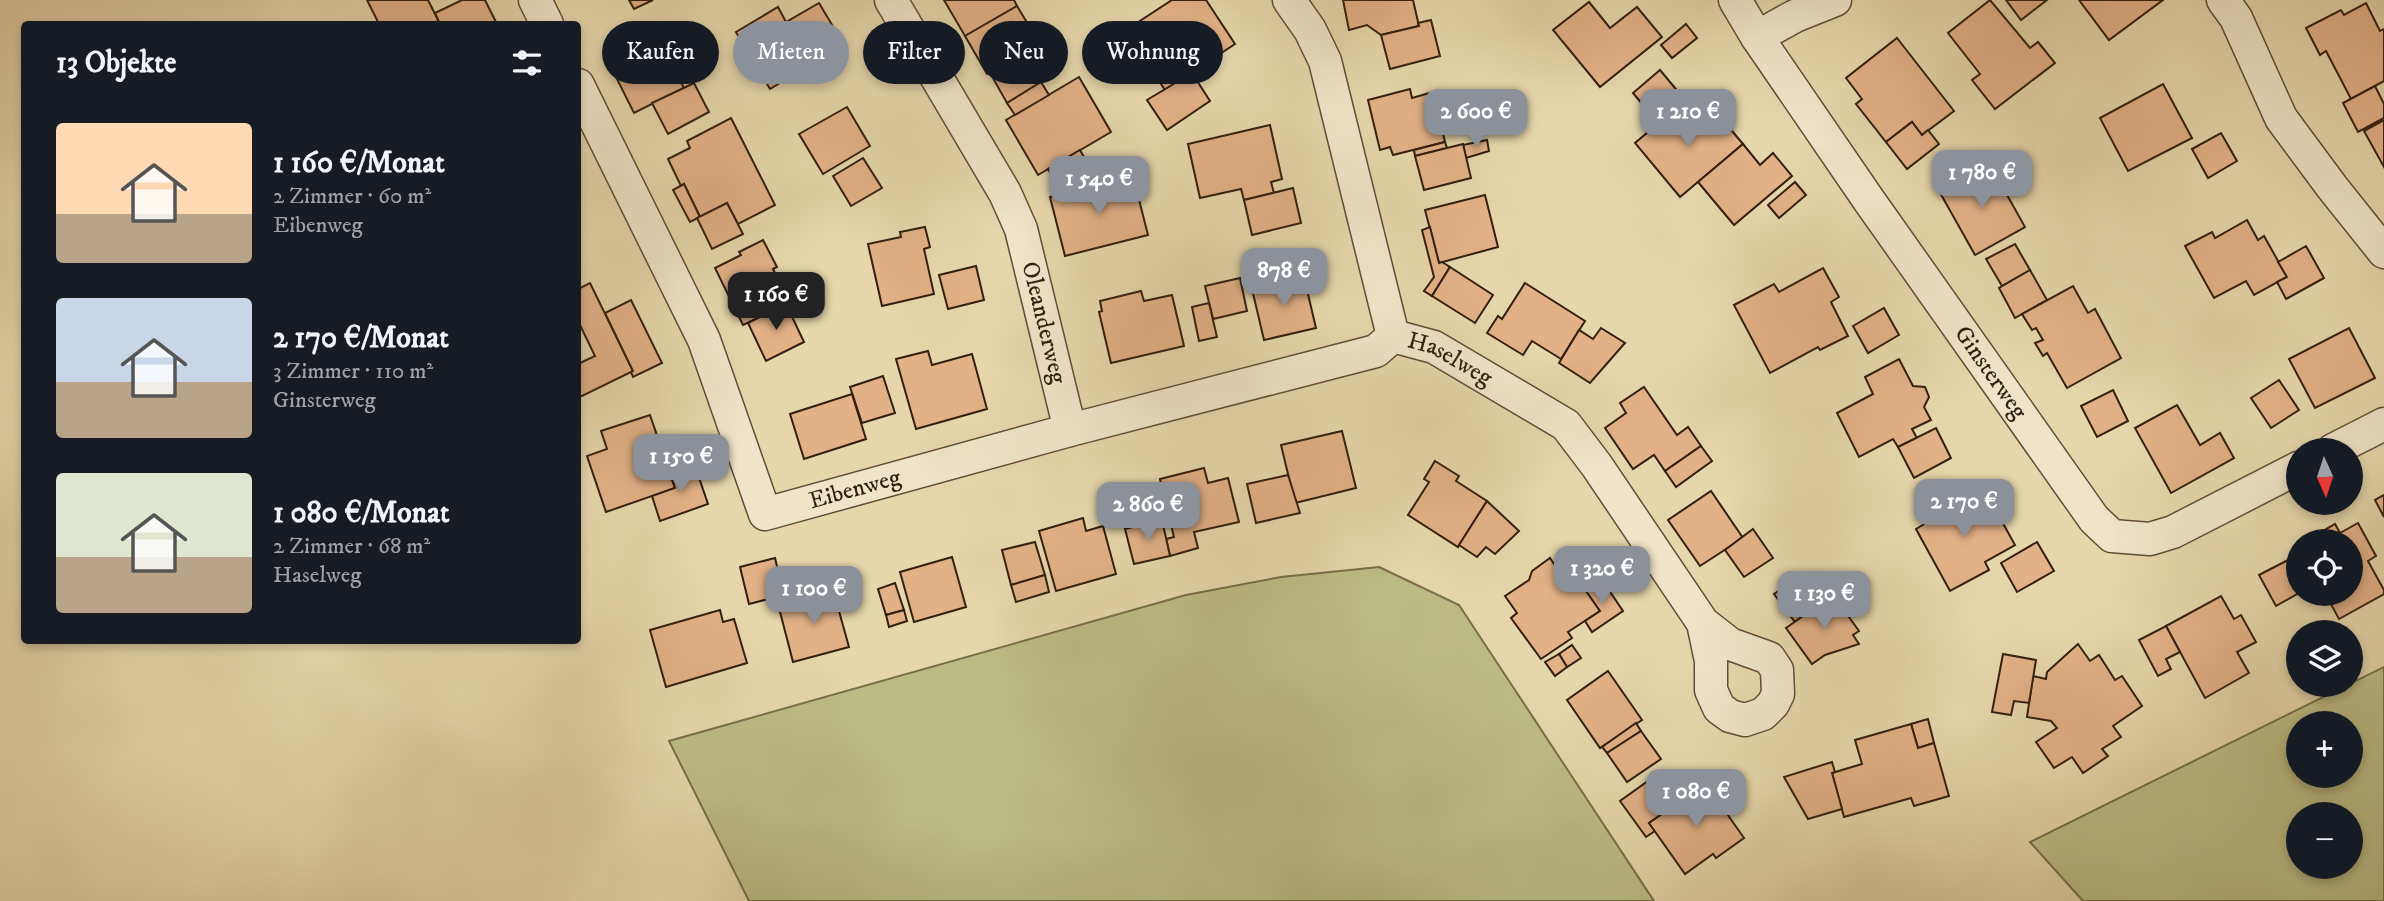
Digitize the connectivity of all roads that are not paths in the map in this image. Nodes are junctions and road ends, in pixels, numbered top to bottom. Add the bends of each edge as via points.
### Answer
1 (535, 0) edge
2 (891, 0) edge
3 (1289, 0) edge
4 (1735, 0) edge
5 (1835, 0) edge
6 (2223, 0) edge
7 (546, 21) edge
8 (1757, 37) junction
9 (581, 91) edge
10 (2384, 252) edge
11 (1393, 336) junction
12 (2384, 424) edge
13 (1070, 430) junction
14 (2357, 438) edge
15 (2286, 474) edge
16 (1703, 623) dead end

1 - 7 street
2 - 13 street, Oleanderweg via 1005,193 1021,229
3 - 11 street, Haselweg via 1325,61
4 - 8 street, Ginsterweg
5 - 8 street
6 - 10 street via 2236,18 2281,118
8 - 15 street, Ginsterweg via 2094,519 2112,536 2150,539 2173,532
9 - 13 street, Eibenweg via 704,340 765,514
11 - 13 street, Eibenweg via 1376,351
11 - 16 street, Haselweg via 1434,347 1566,425
12 - 14 street

